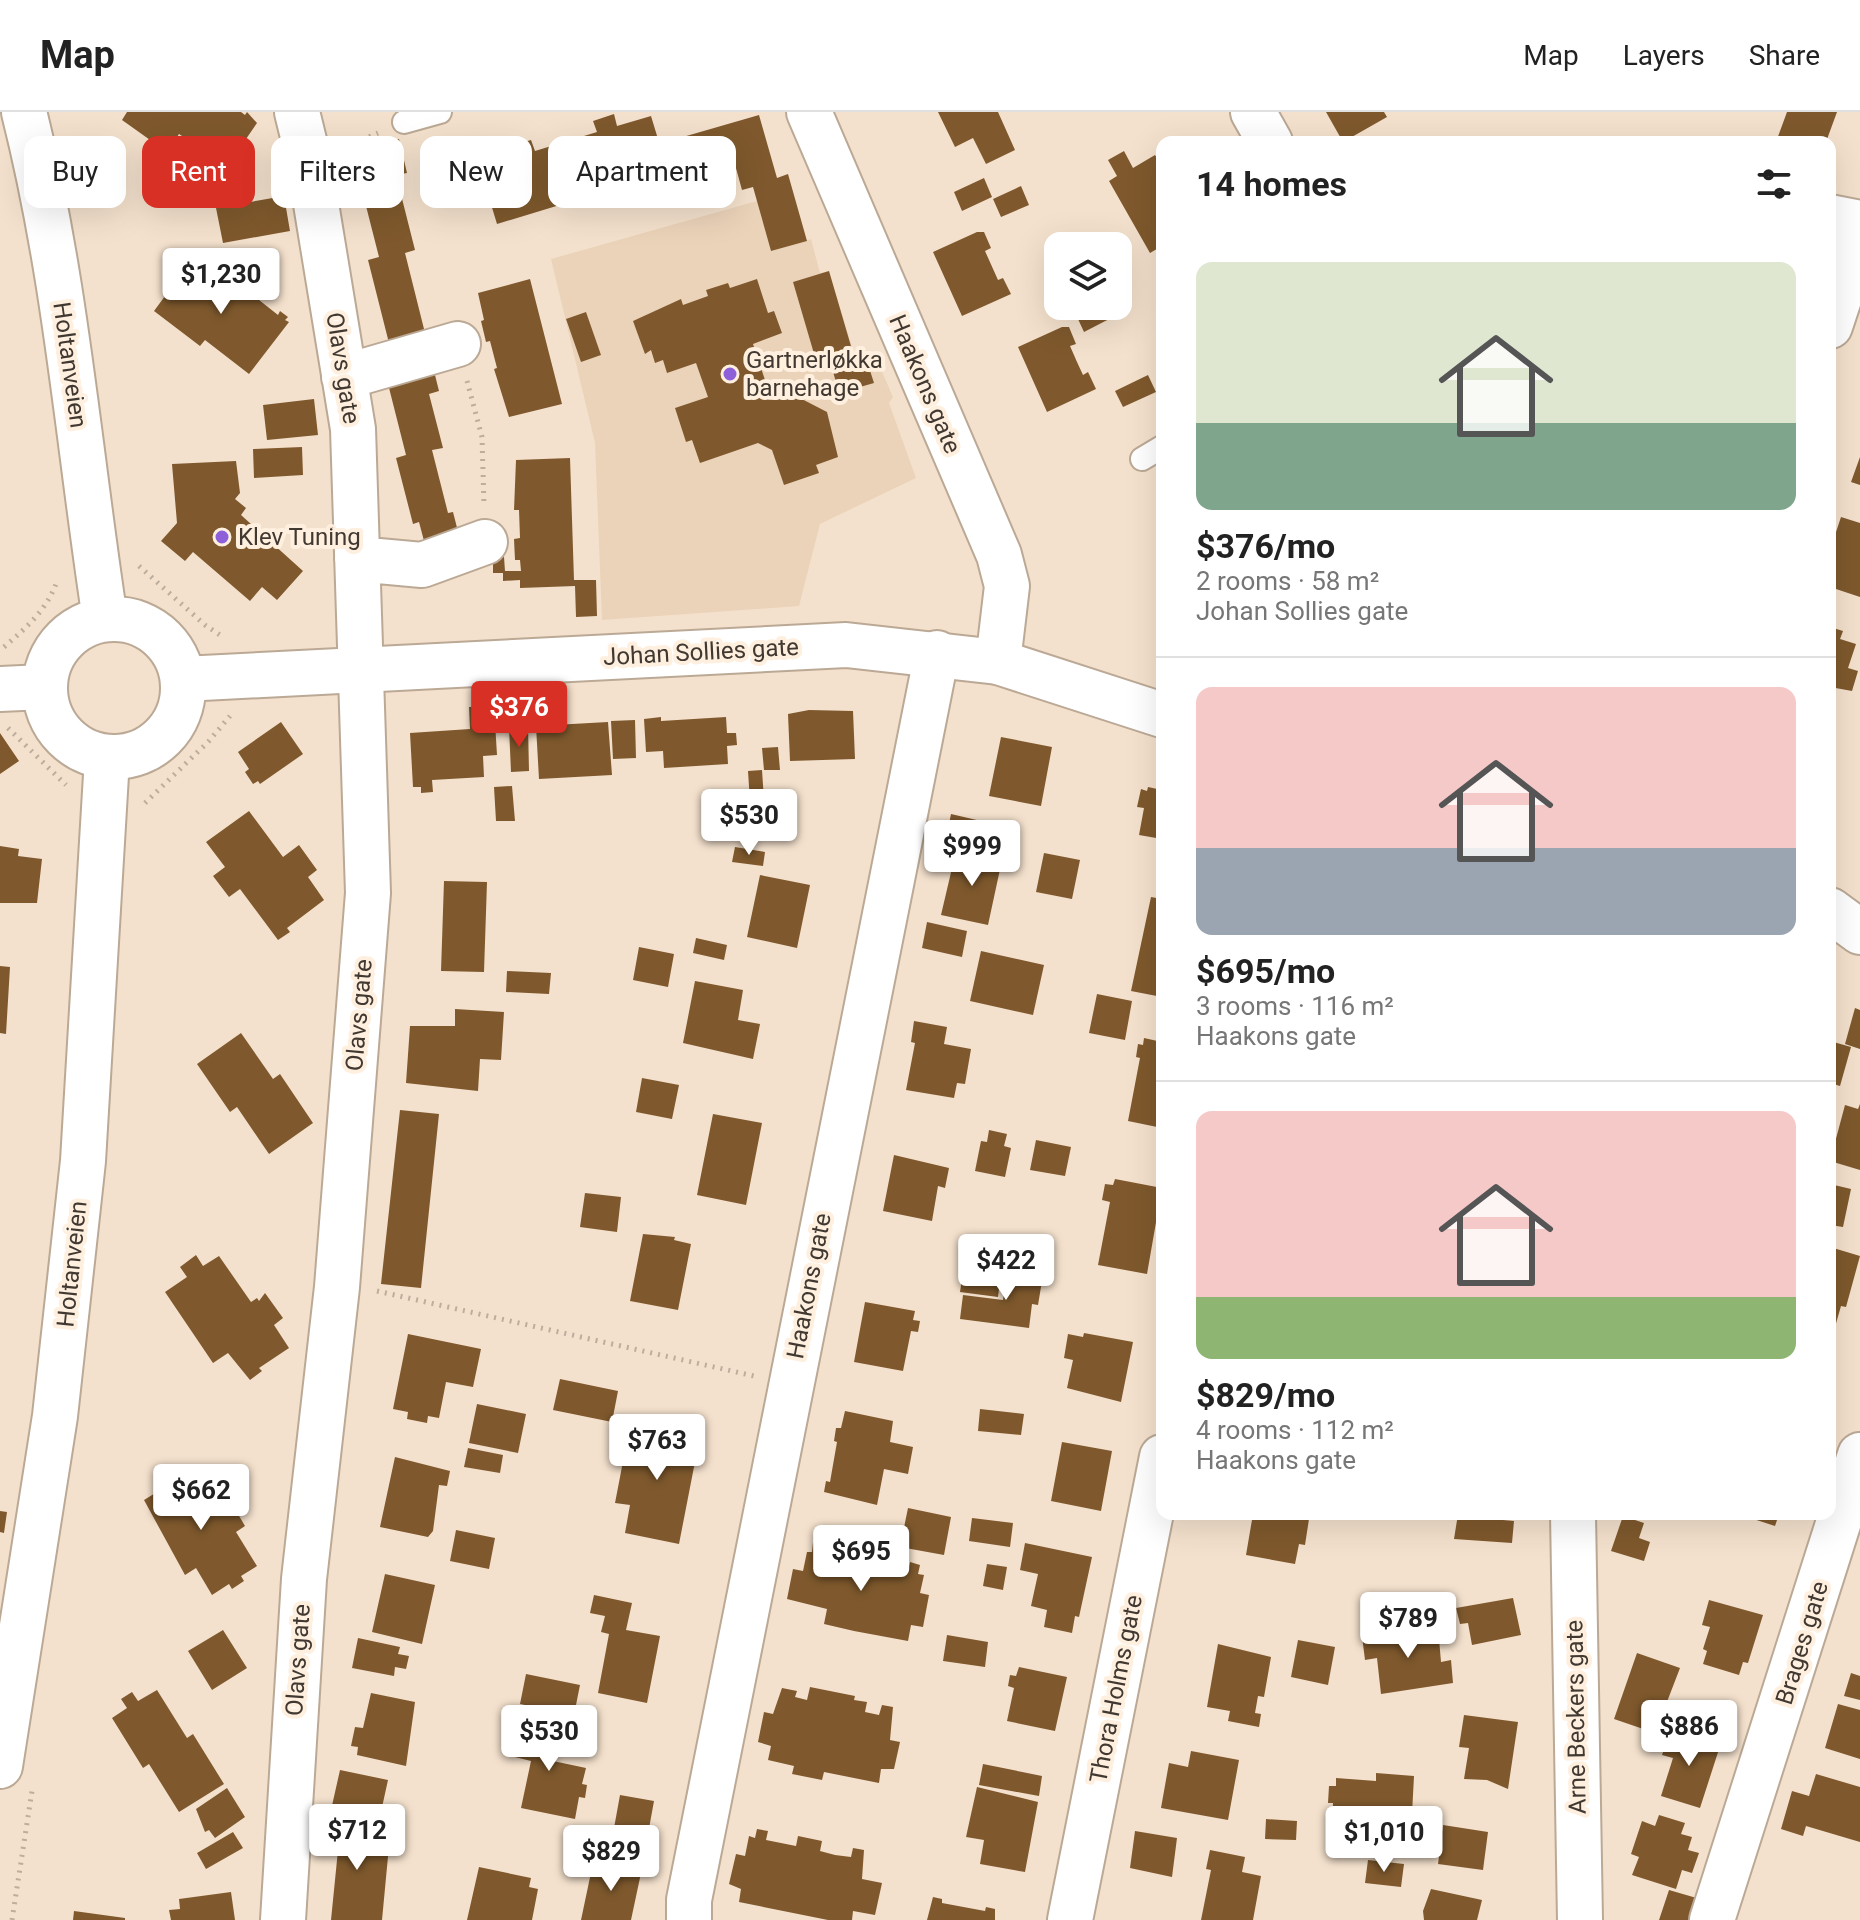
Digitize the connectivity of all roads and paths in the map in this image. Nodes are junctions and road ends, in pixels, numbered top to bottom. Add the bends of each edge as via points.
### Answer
1 (24, 112) edge
2 (297, 112) edge
3 (440, 112) edge
4 (809, 112) edge
5 (1253, 112) edge
6 (404, 122) joint
7 (303, 136) edge
8 (370, 136) edge
9 (1267, 136) edge
10 (317, 208) edge
11 (1836, 218) edge
12 (1860, 223) edge
13 (1860, 236) edge
14 (1836, 308) edge
15 (458, 344) joint
16 (344, 377) junction
17 (485, 542) joint
18 (357, 559) junction
19 (105, 619) junction
20 (937, 653) junction
21 (998, 662) junction
22 (361, 672) junction
23 (183, 679) junction
24 (44, 687) junction
25 (0, 689) edge
26 (1156, 713) edge
27 (107, 758) junction
28 (1836, 914) edge
29 (1860, 932) edge
30 (337, 1287) junction
31 (789, 1384) junction
32 (1860, 1455) edge
33 (1156, 1487) edge
34 (1573, 1520) edge
35 (0, 1766) edge
36 (283, 1920) edge
37 (689, 1920) edge
38 (1070, 1920) edge
39 (1580, 1920) edge
40 (1712, 1920) edge

1 - 19 street, Holtanveien via 72,367
2 - 7 street, Olavs gate
3 - 6 lane
4 - 21 street, Haakons gate via 999,555 1007,586
5 - 9 street
6 - 8 path
10 - 16 street, Olavs gate
11 - 12 street
13 - 14 street
15 - 16 street
15 - 17 path via 482,437
16 - 18 street, Olavs gate via 353,429
17 - 18 street via 422,565
18 - 22 street, Olavs gate
19 - 23 street via 141,624 156,633 169,646
19 - 24 street via 86,624 56,649
20 - 21 street, Johan Sollies gate
20 - 22 street, Johan Sollies gate via 846,645
20 - 31 street, Haakons gate
21 - 26 street, Johan Sollies gate
22 - 23 street, Johan Sollies gate
22 - 30 street, Olavs gate via 368,893
23 - 27 street via 179,714 158,743 134,755
24 - 25 street
24 - 27 street via 55,726 78,747
27 - 35 street, Holtanveien via 83,1161 55,1416
28 - 29 street
30 - 31 path via 483,1313
30 - 36 street, Olavs gate via 304,1579
31 - 37 street, Haakons gate
32 - 40 street, Brages gate
33 - 38 street, Thora Holms gate
34 - 39 street, Arne Beckers gate

